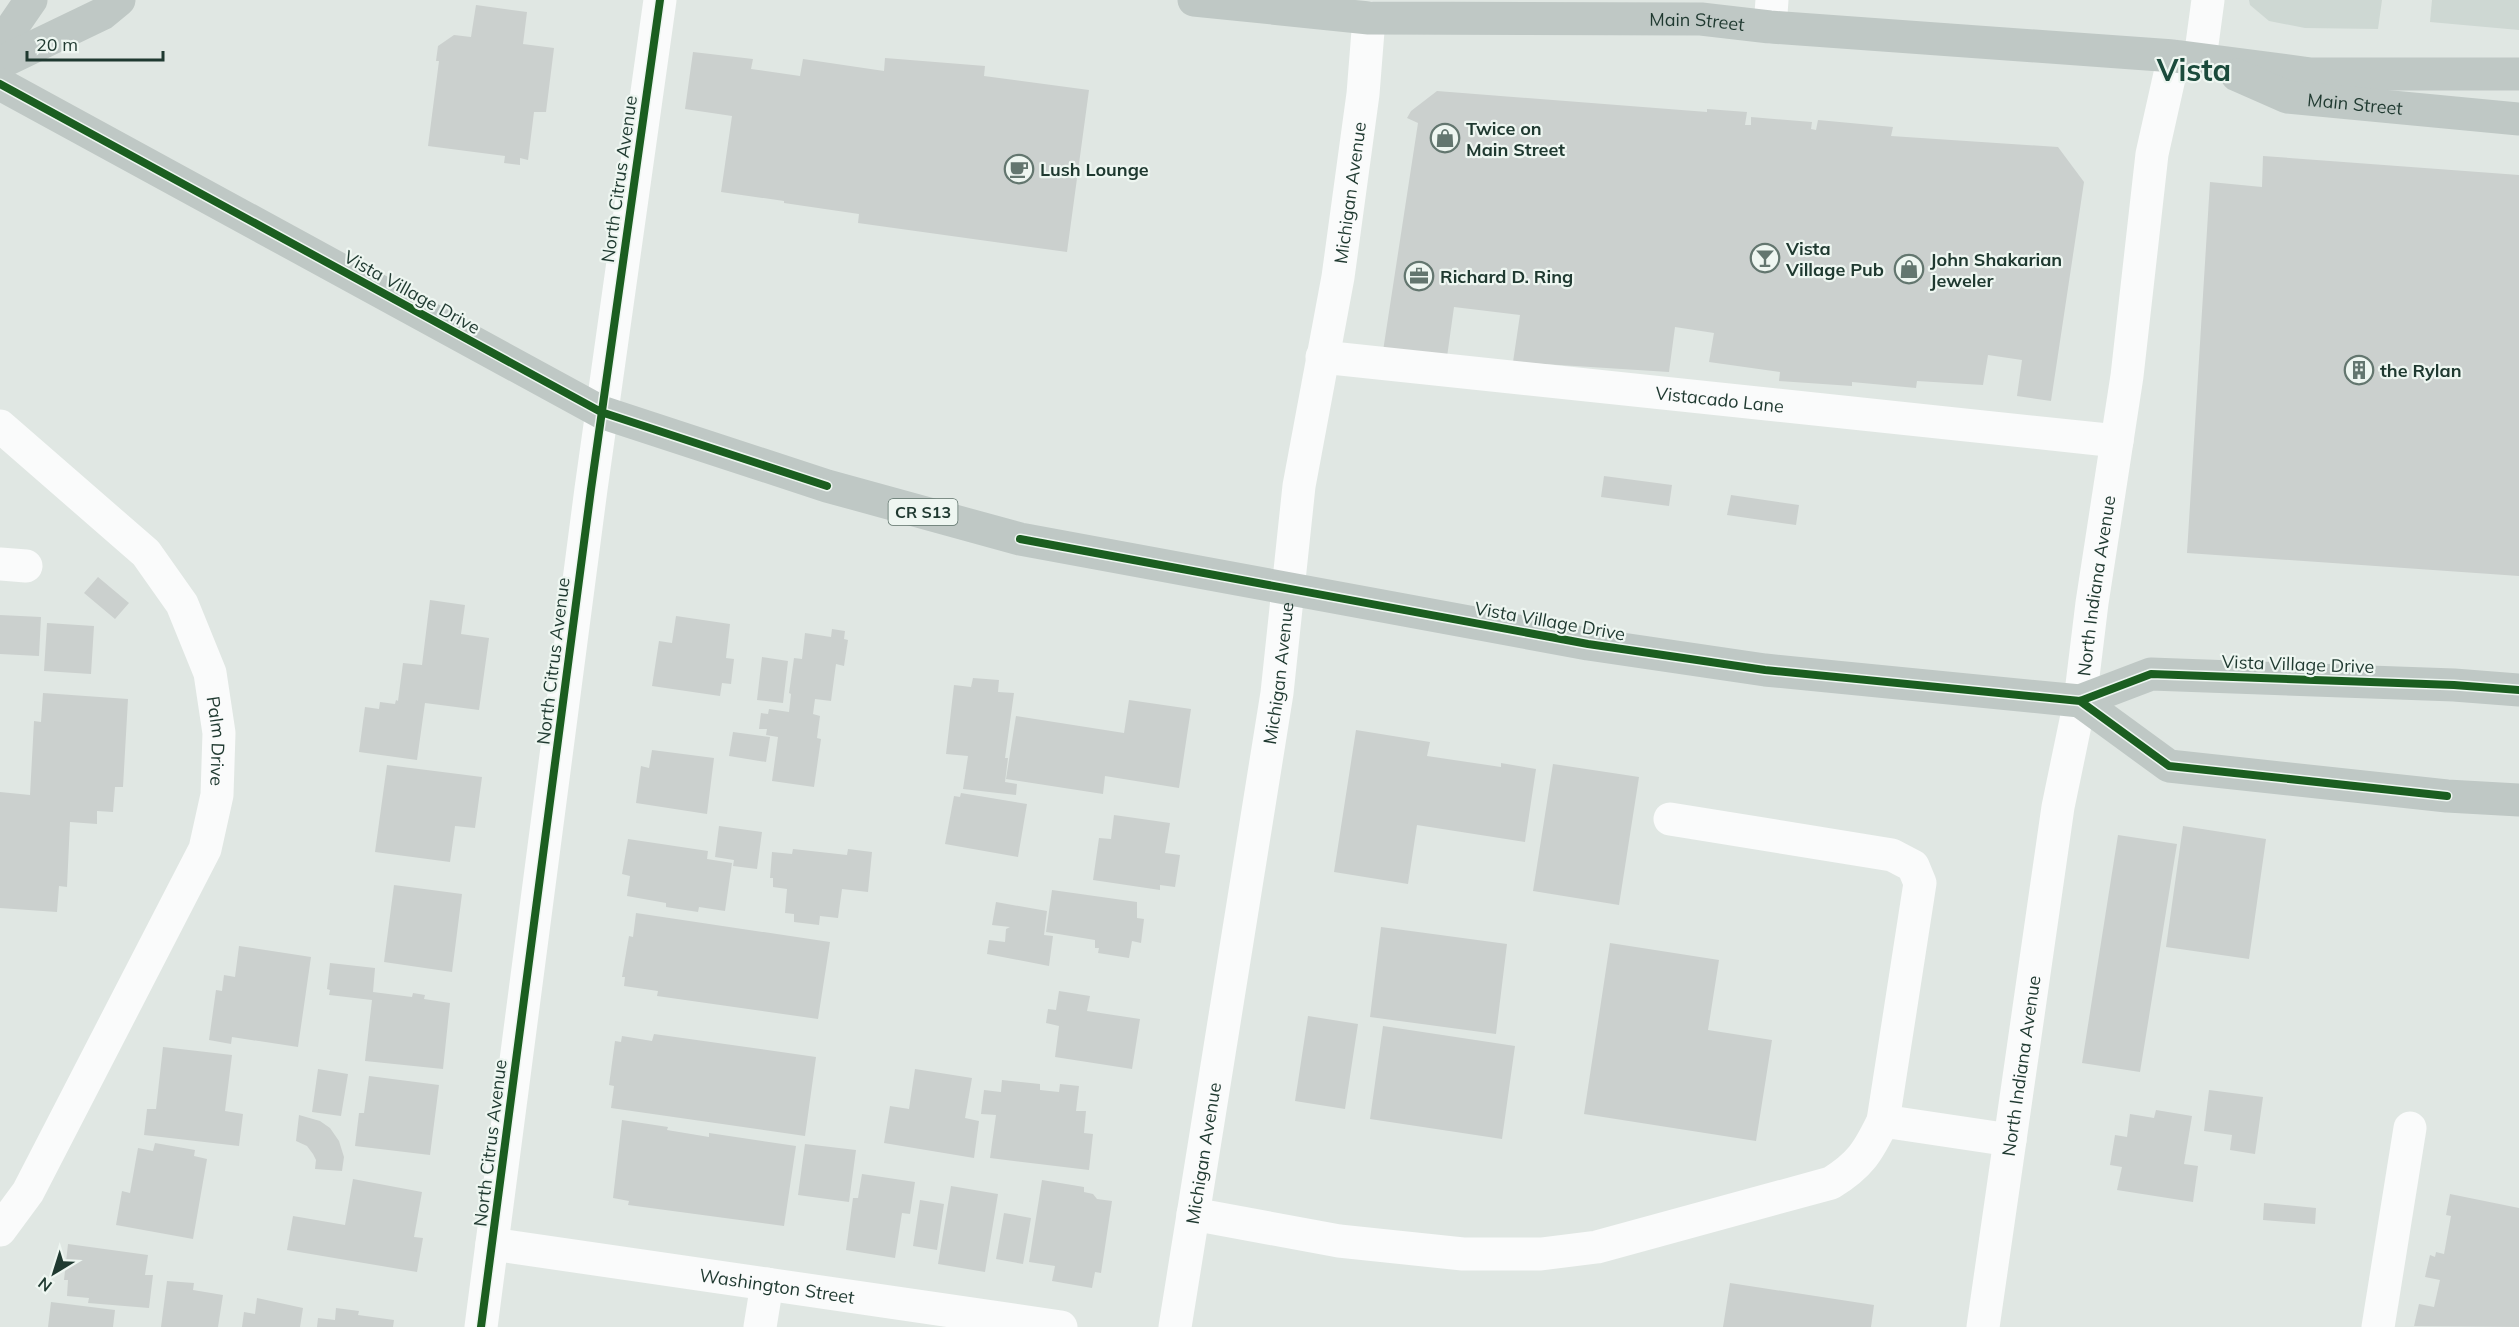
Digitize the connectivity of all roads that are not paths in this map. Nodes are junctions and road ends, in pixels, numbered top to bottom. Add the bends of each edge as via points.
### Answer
1 (31, 0) edge
2 (119, 0) edge
3 (660, 0) edge
4 (1194, 0) edge
5 (2208, 0) edge
6 (1771, 13) edge
7 (1369, 18) junction
8 (0, 45) edge
9 (2187, 58) junction
10 (0, 63) edge
11 (2519, 74) edge
12 (0, 84) edge
13 (2519, 119) edge
14 (1322, 357) junction
15 (601, 412) junction
16 (0, 426) edge
17 (2117, 441) junction
18 (1287, 590) junction
19 (2519, 690) edge
20 (2080, 701) junction
21 (2519, 800) edge
22 (1670, 819) dead end
23 (1883, 1121) junction
24 (2410, 1128) dead end
25 (2010, 1140) junction
26 (1193, 1214) junction
27 (0, 1230) edge
28 (492, 1244) junction
29 (767, 1284) junction
30 (481, 1327) edge
31 (760, 1327) edge
32 (1061, 1327) edge
33 (1175, 1327) edge
34 (1983, 1327) edge
35 (2378, 1327) edge

1 - 8 main road
2 - 10 main road via 102,14
3 - 15 street, North Citrus Avenue
4 - 7 main road, Main Street
5 - 9 street, North Indiana Avenue
6 - 7 main road, Main Street via 1701,20
6 - 9 main road, Main Street
7 - 14 street, Michigan Avenue via 1363,94 1338,277
9 - 11 main road, Main Street via 2311,74
9 - 13 main road, Main Street via 2287,97
9 - 17 street, North Indiana Avenue via 2152,154
12 - 15 main road, Vista Village Drive / CR S13
14 - 17 street, Vistacado Lane
14 - 18 street, Michigan Avenue via 1299,486
15 - 18 main road, Vista Village Drive / CR S13 via 827,486 1020,539
15 - 28 street, North Citrus Avenue
16 - 27 street, Palm Drive via 146,554 176,595 210,673 219,733 217,795 205,849 28,1192
17 - 20 street, North Indiana Avenue
18 - 20 main road, Vista Village Drive / CR S13 via 1588,644 1765,670
18 - 26 street, Michigan Avenue via 1276,693
19 - 20 main road, Vista Village Drive / CR S13 via 2454,684 2151,674
20 - 21 main road via 2169,766
20 - 25 street, North Indiana Avenue via 2058,807
22 - 23 street via 1892,855 1913,866 1920,883
23 - 25 street
23 - 26 street via 1854,1169 1831,1183 1597,1247 1541,1254 1463,1254 1339,1241
24 - 35 street
25 - 34 street, North Indiana Avenue
26 - 33 street, Michigan Avenue
28 - 29 street, Washington Street
28 - 30 street, North Citrus Avenue
29 - 31 street
29 - 32 street, Washington Street

